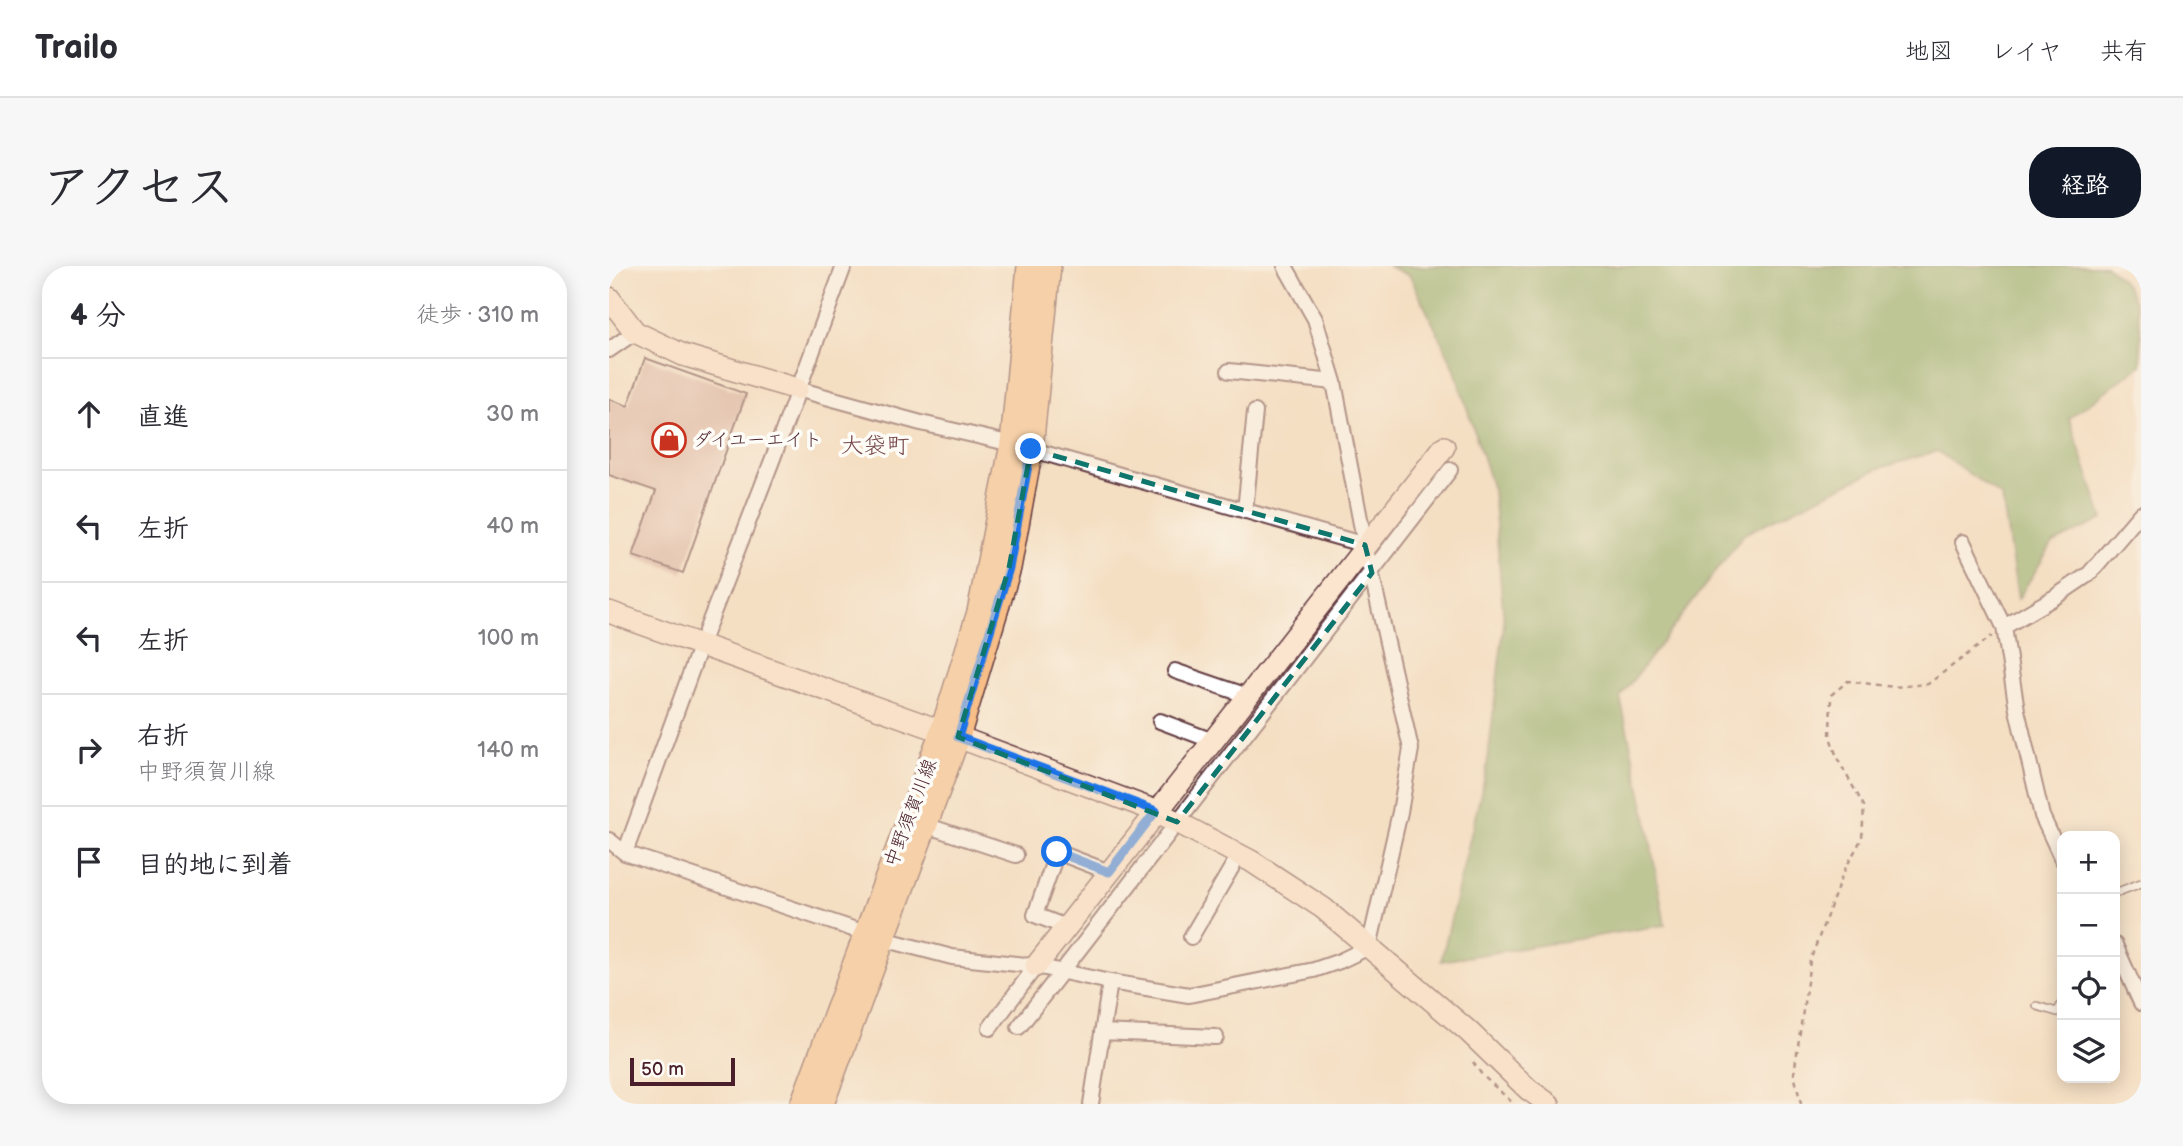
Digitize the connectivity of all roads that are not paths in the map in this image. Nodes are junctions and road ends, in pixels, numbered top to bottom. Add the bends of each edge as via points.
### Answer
1 (844, 266) edge
2 (1029, 266) edge
3 (1049, 266) edge
4 (1285, 266) edge
5 (609, 298) edge
6 (635, 332) junction
7 (609, 351) edge
8 (1229, 371) dead end
9 (1334, 382) junction
10 (797, 388) junction
11 (1255, 412) dead end
12 (1021, 446) junction
13 (1444, 447) dead end
14 (1450, 470) dead end
15 (1245, 511) junction
16 (2141, 513) edge
17 (1963, 542) dead end
18 (1366, 545) junction
19 (1372, 573) junction
20 (609, 612) edge
21 (2004, 627) junction
22 (701, 644) junction
23 (1175, 671) dead end
24 (1248, 696) junction
25 (1160, 721) dead end
26 (950, 734) junction
27 (1213, 741) junction
28 (1156, 811) junction
29 (1177, 822) junction
30 (925, 825) junction
31 (609, 840) edge
32 (2057, 848) edge
33 (625, 853) junction
34 (1016, 855) dead end
35 (1239, 855) junction
36 (1109, 872) junction
37 (2141, 883) edge
38 (2120, 891) edge
39 (1066, 927) junction
40 (874, 936) junction
41 (1191, 937) dead end
42 (1369, 947) junction
43 (2120, 957) edge
44 (1036, 966) junction
45 (1062, 972) junction
46 (1110, 982) junction
47 (2141, 1003) edge
48 (2037, 1006) dead end
49 (2057, 1012) edge
50 (1019, 1027) dead end
51 (990, 1028) dead end
52 (1102, 1032) junction
53 (1216, 1037) dead end
54 (802, 1104) edge
55 (822, 1104) edge
56 (1091, 1104) edge
57 (1549, 1104) edge

1 - 10 street
2 - 12 main road, 中野須賀川線
3 - 12 main road, 中野須賀川線
4 - 9 street via 1315,318
5 - 6 street
6 - 7 street
6 - 10 street via 683,355
8 - 9 street
9 - 18 street
10 - 12 street
10 - 22 street
11 - 15 street
12 - 15 street
12 - 26 main road, 中野須賀川線 via 1009,568
13 - 18 street
14 - 19 street
15 - 18 street
16 - 21 street via 2089,574
17 - 21 street
18 - 19 street
18 - 24 street
19 - 29 street
19 - 42 street via 1411,749
20 - 22 street
21 - 32 street via 2017,710 2042,816
22 - 26 street
22 - 33 street
23 - 24 street
24 - 27 street
25 - 27 street
26 - 28 street
26 - 30 main road, 中野須賀川線
26 - 40 main road, 中野須賀川線
27 - 28 street
28 - 29 street
28 - 36 street
29 - 35 street
29 - 45 street
30 - 34 street
30 - 40 main road, 中野須賀川線
31 - 33 street
33 - 40 street
35 - 41 street
35 - 42 street via 1324,908
36 - 39 street
36 - 39 street via 1057,852 1035,915
37 - 38 lane
39 - 44 street
40 - 44 street via 952,957
40 - 54 main road, 中野須賀川線
40 - 55 main road, 中野須賀川線
42 - 46 street via 1314,970 1189,995
42 - 57 street
43 - 47 street
44 - 45 street
44 - 51 street
45 - 46 street
45 - 50 street
46 - 52 street
48 - 49 lane
52 - 53 street
52 - 56 street

